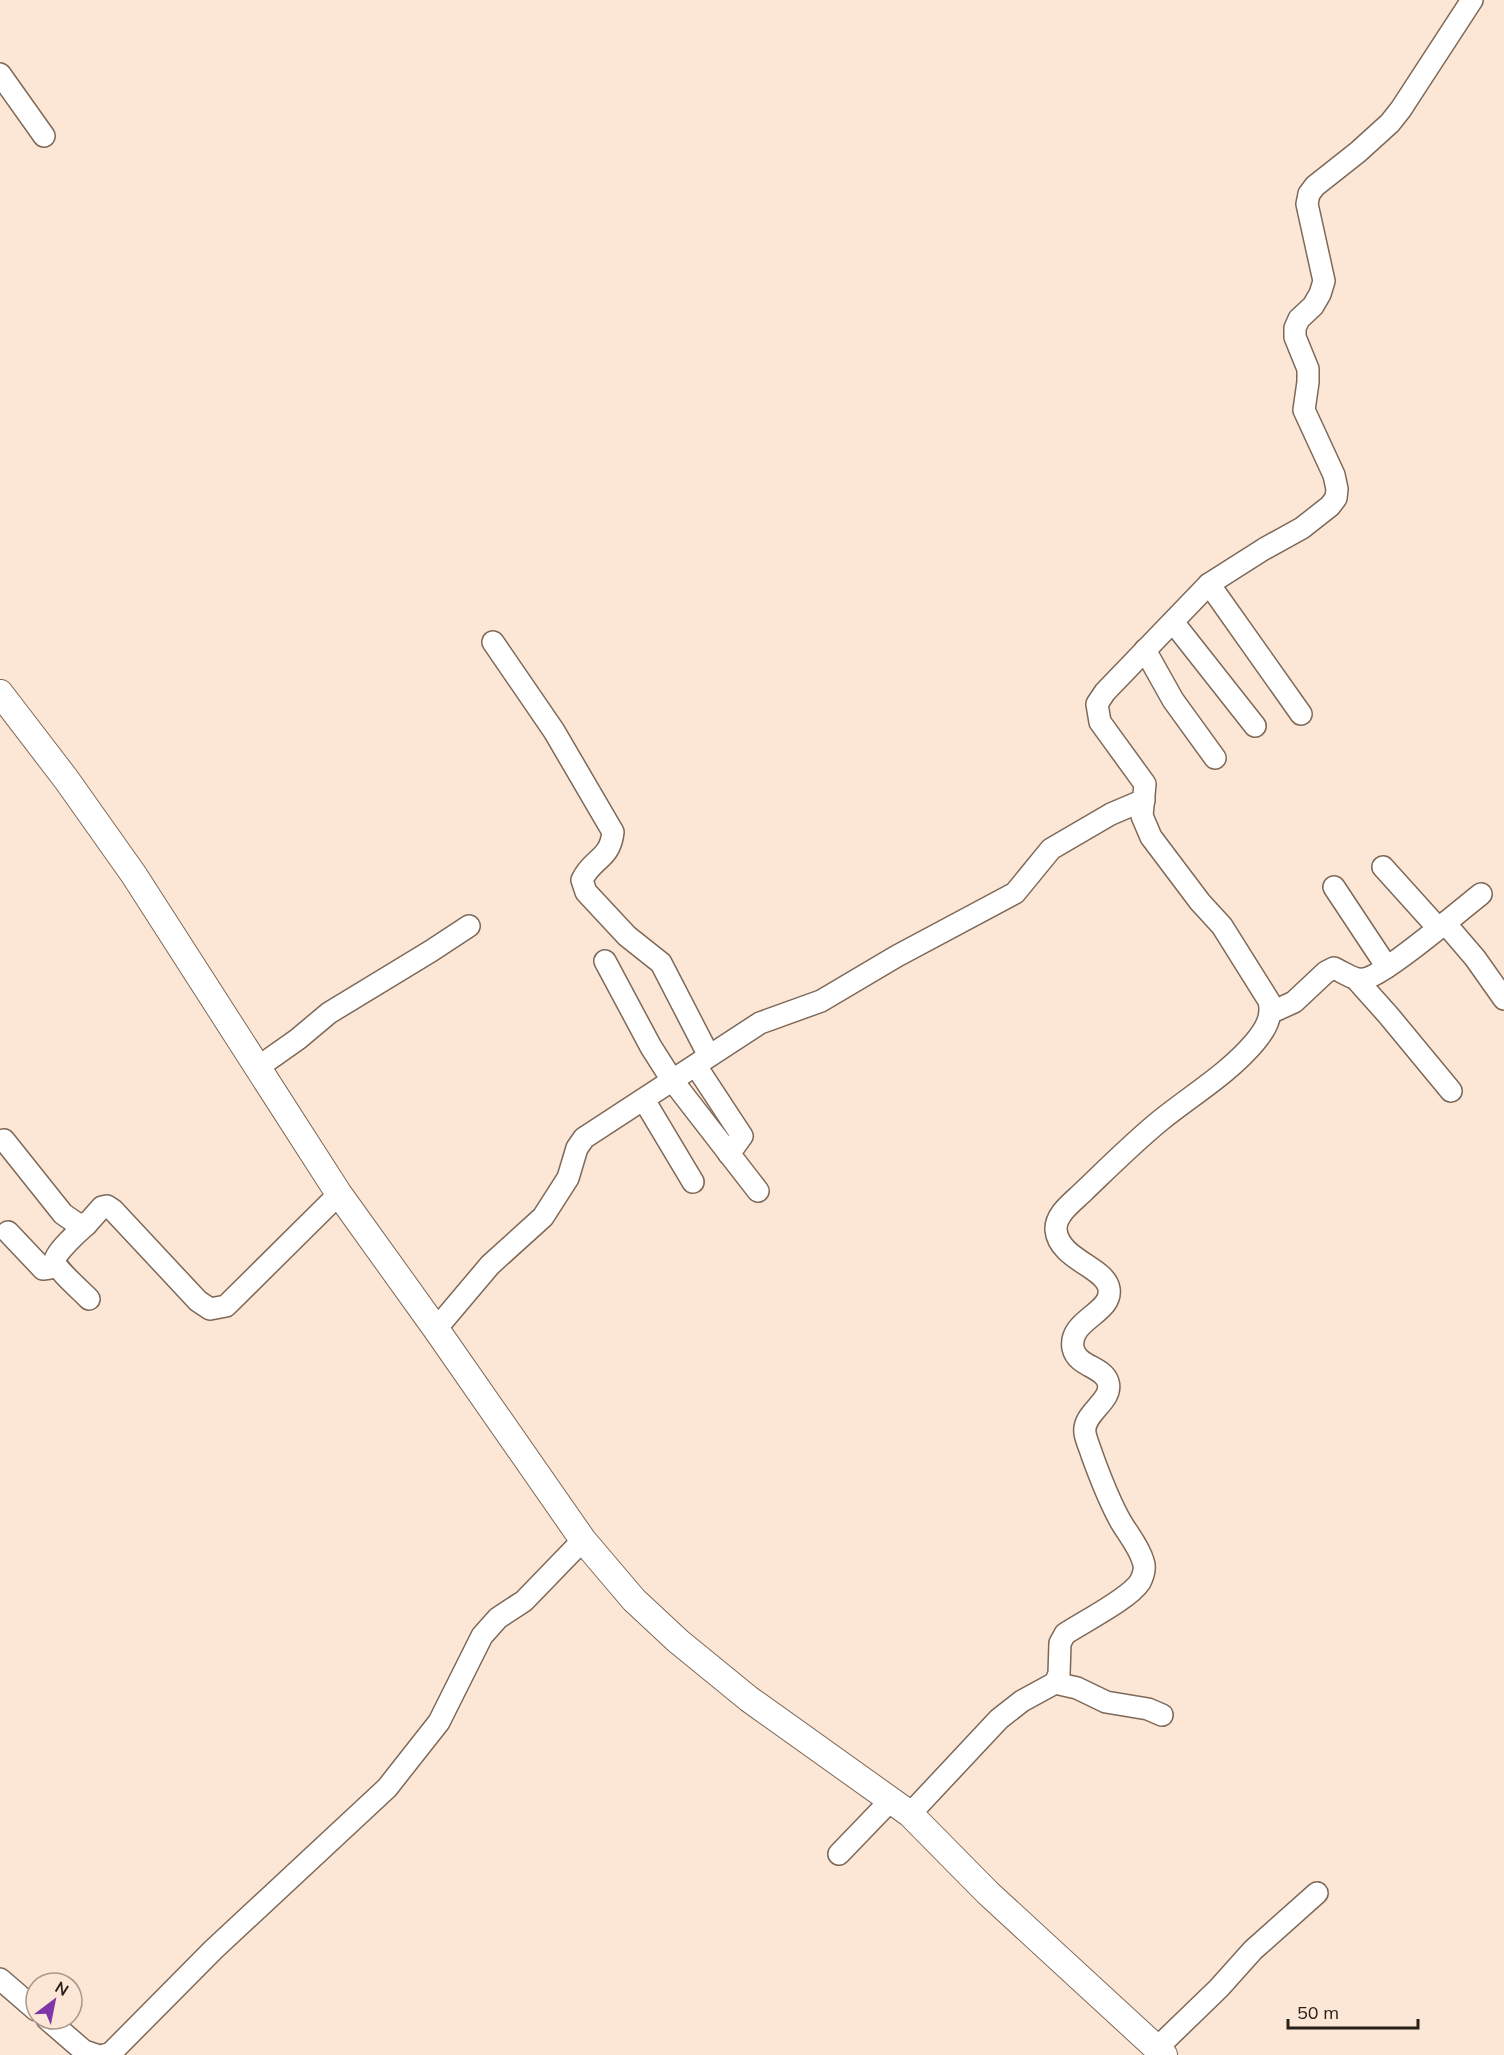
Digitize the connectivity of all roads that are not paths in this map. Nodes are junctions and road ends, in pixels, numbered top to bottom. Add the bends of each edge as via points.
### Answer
1 (1472, 0) edge
2 (0, 74) edge
3 (44, 136) dead end
4 (1209, 584) junction
5 (1173, 622) junction
6 (493, 642) dead end
7 (1145, 650) junction
8 (0, 693) edge
9 (1301, 714) dead end
10 (1256, 726) dead end
11 (1215, 758) dead end
12 (1144, 800) junction
13 (1383, 867) dead end
14 (1334, 887) dead end
15 (1481, 894) dead end
16 (469, 926) dead end
17 (1441, 926) junction
18 (605, 961) dead end
19 (1387, 967) junction
20 (1356, 979) junction
21 (1504, 999) edge
22 (1272, 1012) junction
23 (703, 1061) junction
24 (256, 1068) junction
25 (672, 1080) junction
26 (1451, 1091) dead end
27 (644, 1100) junction
28 (4, 1140) dead end
29 (729, 1154) junction
30 (693, 1182) dead end
31 (758, 1191) dead end
32 (339, 1194) junction
33 (86, 1225) junction
34 (8, 1232) dead end
35 (55, 1263) junction
36 (89, 1299) dead end
37 (436, 1329) junction
38 (583, 1540) junction
39 (1055, 1683) junction
40 (1162, 1715) dead end
41 (901, 1807) junction
42 (839, 1854) dead end
43 (1317, 1893) dead end
44 (0, 1979) edge
45 (24, 2000) edge
46 (61, 2031) edge
47 (1161, 2052) edge
48 (96, 2055) edge
49 (104, 2055) edge

1 - 4 street via 1390,123 1309,194 1324,281 1313,306 1299,319 1295,337 1308,369 1304,410 1334,475 1336,498 1302,528
2 - 3 street
4 - 5 street
4 - 9 street
5 - 7 street
5 - 10 street
6 - 23 street via 554,731 613,832 605,854 587,869 582,880 586,891 627,936 661,963
7 - 11 street via 1173,700
7 - 12 street via 1097,704 1100,722 1145,784
8 - 24 main road via 134,875
12 - 22 street via 1142,816 1151,837 1222,926
12 - 23 street via 1051,849 1016,893 821,1001 760,1023
13 - 17 street
14 - 19 street
15 - 17 street
16 - 24 street via 329,1013
17 - 19 street
17 - 21 street via 1475,958
18 - 25 street
19 - 20 street via 1366,980
20 - 22 street via 1334,968 1294,1002
20 - 26 street
22 - 39 street via 1248,1048 1160,1120 1058,1221 1056,1229 1064,1249 1103,1278 1109,1288 1103,1306 1080,1326 1073,1348 1084,1363 1109,1383 1109,1391 1091,1414 1085,1432 1098,1472 1144,1562 1144,1571 1140,1583 1130,1593 1065,1634 1060,1643
23 - 25 street
23 - 29 street via 742,1136
24 - 32 main road
25 - 27 street
25 - 29 street
27 - 30 street
27 - 37 street via 580,1142 568,1178 543,1216 490,1265
28 - 33 street via 63,1214
29 - 31 street
32 - 33 street via 226,1306 218,1309 198,1301 107,1206
32 - 37 main road
33 - 35 street via 60,1252
34 - 35 street via 43,1269
35 - 36 street
37 - 38 main road
38 - 41 main road via 634,1600 678,1641 750,1699
38 - 49 street via 524,1601 498,1618 482,1636 439,1722 387,1788 213,1950 111,2053
39 - 40 street via 1106,1702
39 - 41 street via 999,1719
41 - 42 street
41 - 47 main road
43 - 47 street via 1252,1950
44 - 45 street
46 - 48 street via 84,2051

